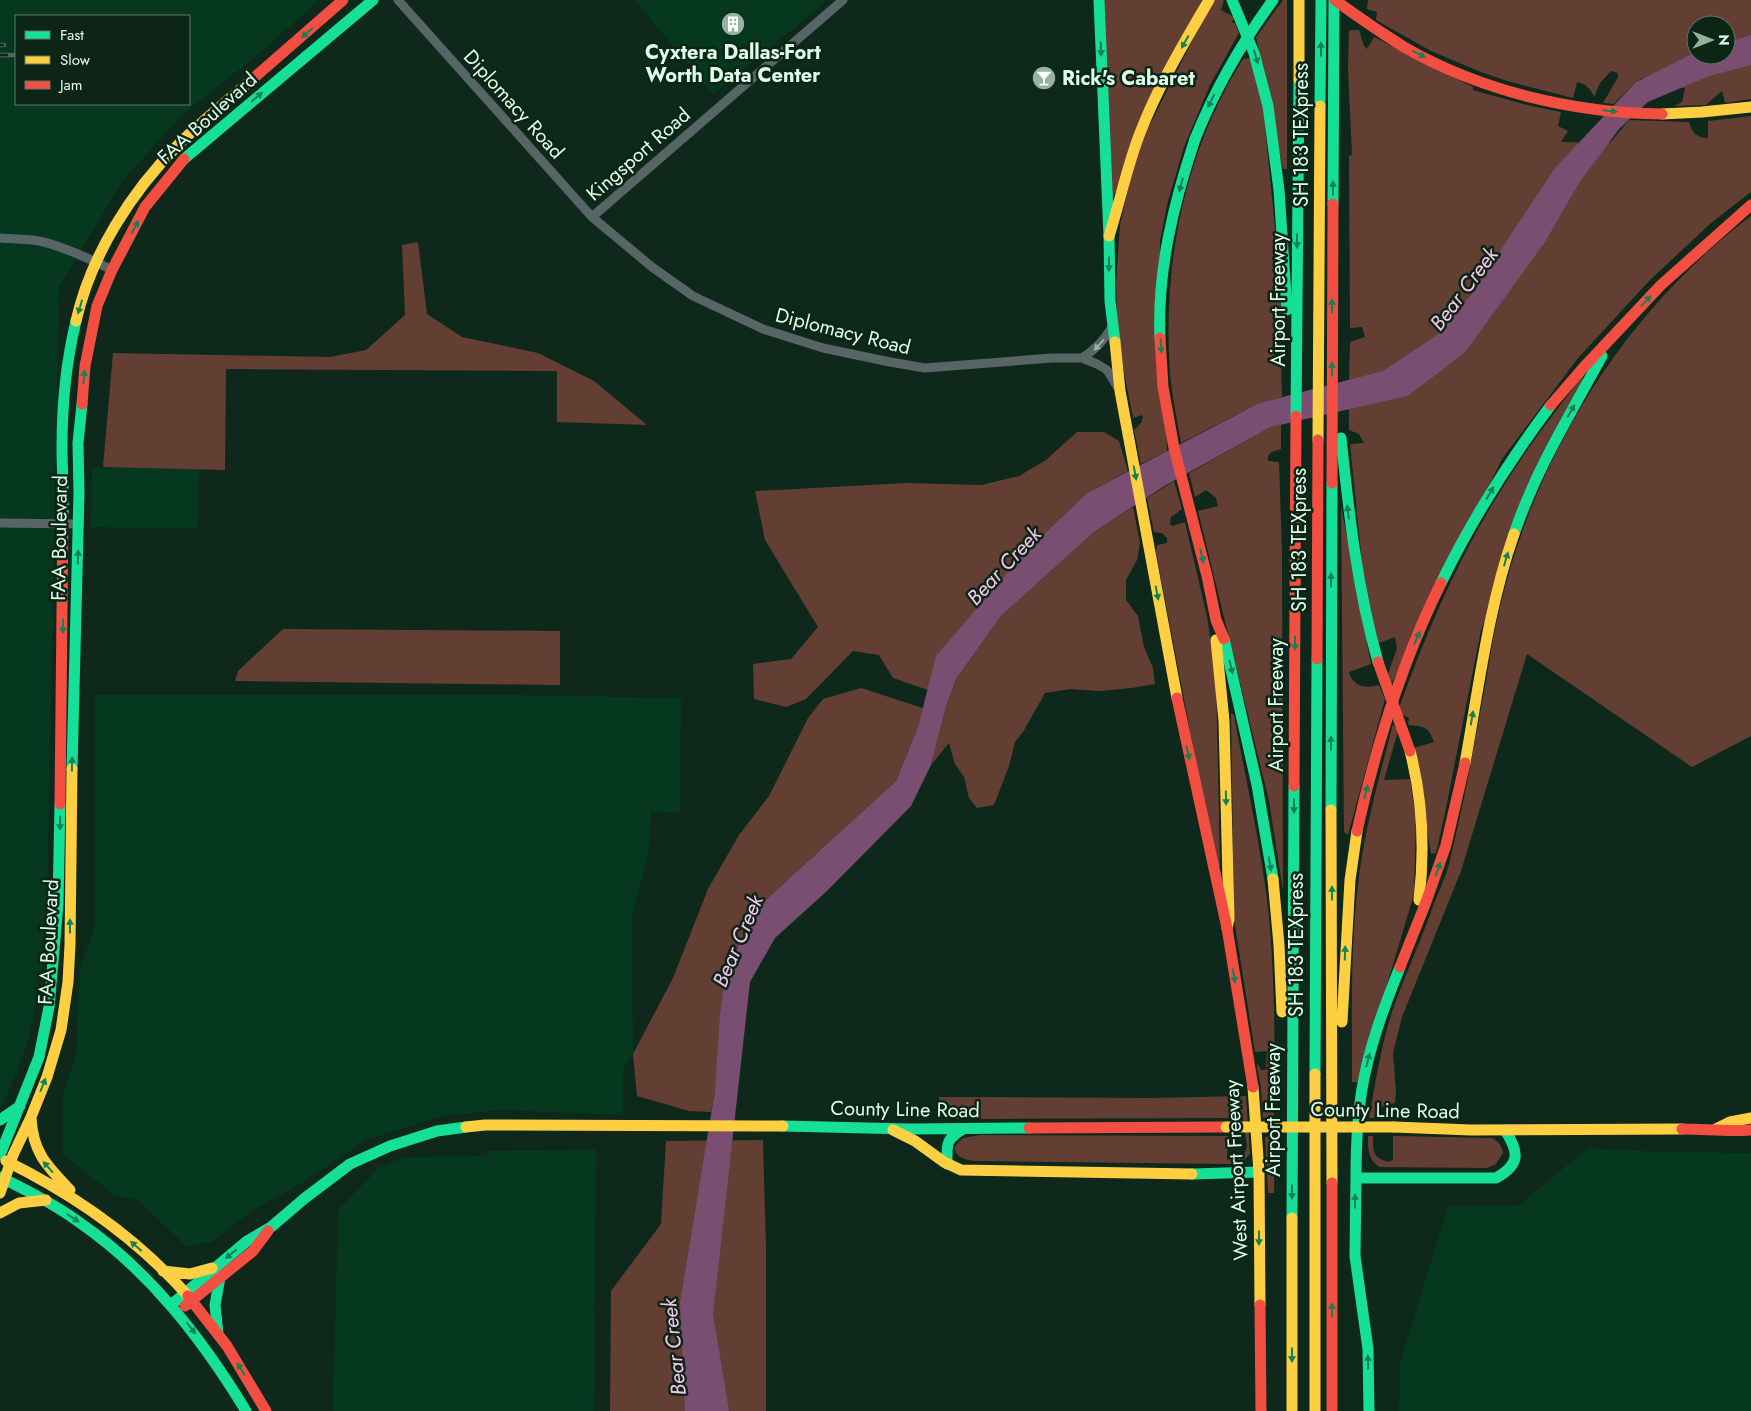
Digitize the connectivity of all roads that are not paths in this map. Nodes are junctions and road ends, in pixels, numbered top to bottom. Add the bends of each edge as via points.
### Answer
1 (344, 0) edge
2 (373, 0) edge
3 (398, 0) edge
4 (842, 0) edge
5 (1099, 0) edge
6 (1209, 0) edge
7 (1232, 0) edge
8 (1273, 0) edge
9 (1299, 0) edge
10 (1311, 0) edge
11 (1321, 0) edge
12 (1335, 0) edge
13 (273, 63) junction
14 (284, 73) junction
15 (1751, 108) edge
16 (173, 149) junction
17 (184, 159) junction
18 (1751, 205) edge
19 (592, 217) junction
20 (1109, 236) junction
21 (0, 238) edge
22 (97, 262) junction
23 (112, 270) junction
24 (1112, 327) junction
25 (1612, 337) junction
26 (1314, 344) junction
27 (1292, 350) junction
28 (1082, 358) junction
29 (1120, 391) junction
30 (82, 395) junction
31 (65, 397) junction
32 (1336, 440) junction
33 (1314, 446) junction
34 (0, 523) edge
35 (63, 524) junction
36 (79, 524) junction
37 (1216, 620) junction
38 (68, 676) junction
39 (65, 850) junction
40 (1227, 928) junction
41 (1414, 931) junction
42 (20, 1106) junction
43 (31, 1117) junction
44 (1332, 1117) junction
45 (1751, 1118) edge
46 (0, 1120) edge
47 (889, 1128) junction
48 (934, 1129) junction
49 (964, 1129) junction
50 (1716, 1129) junction
51 (1505, 1130) junction
52 (1751, 1130) edge
53 (1292, 1144) junction
54 (0, 1155) edge
55 (0, 1159) edge
56 (11, 1164) junction
57 (947, 1164) junction
58 (1259, 1172) junction
59 (3, 1178) edge
60 (1356, 1178) junction
61 (0, 1193) edge
62 (46, 1200) junction
63 (81, 1203) junction
64 (0, 1213) edge
65 (163, 1271) junction
66 (218, 1272) junction
67 (188, 1297) junction
68 (175, 1309) junction
69 (218, 1336) junction
70 (246, 1411) edge
71 (266, 1411) edge
72 (1261, 1411) edge
73 (1292, 1411) edge
74 (1307, 1411) edge
75 (1315, 1411) edge
76 (1332, 1411) edge
77 (1369, 1411) edge

1 -> 13 main road, FAA Boulevard
2 - 14 main road, FAA Boulevard
3 - 19 street, Diplomacy Road
4 - 19 street, Kingsport Road
5 -> 20 main road
6 -> 20 main road via 1151,106
7 -> 27 main road via 1253,48 1271,124
8 -> 37 main road, bridge via 1236,54 1205,113 1186,166 1166,248 1160,302 1164,387 1174,448
9 -> 27 main road, Airport Freeway
10 - 26 main road, SH 183 TEXpress
26 -> 11 main road, SH 183 TEXpress
12 -> 15 main road via 1406,47 1462,74 1538,100 1651,114
32 -> 12 main road via 1332,398
13 - 14 main road
13 - 16 main road, FAA Boulevard
17 -> 14 main road, FAA Boulevard
16 - 17 main road
16 - 22 main road, FAA Boulevard via 127,210
23 -> 17 main road, FAA Boulevard via 145,207
25 -> 18 main road via 1671,274
19 - 28 street, Diplomacy Road via 693,296 763,329 823,348 925,368
20 -> 24 main road
21 - 22 street via 39,241
22 - 23 street
22 -> 31 main road, FAA Boulevard via 79,309 67,368
30 -> 23 main road, FAA Boulevard via 97,306
24 -> 28 street via 1103,342
24 - 29 main road
41 -> 25 main road via 1451,826 1486,639 1510,544 1549,451
44 -> 25 main road via 1344,1002 1352,860 1362,806 1402,674 1445,575 1498,479 1555,400
26 - 33 main road, SH 183 TEXpress
27 -> 53 main road, Airport Freeway via 1292,452 1296,507
28 - 29 street, Diplomacy Road via 1107,370
29 -> 40 main road via 1188,750
30 - 31 main road
30 - 36 main road, FAA Boulevard via 78,443
31 - 35 main road, FAA Boulevard
41 -> 32 main road, bridge via 1424,842 1420,797 1410,751 1370,635 1356,573
44 -> 32 main road
33 - 74 main road, SH 183 TEXpress via 1307,972
33 - 75 main road, SH 183 TEXpress
34 - 35 street
35 - 36 street
35 -> 38 main road, FAA Boulevard
38 -> 36 main road, FAA Boulevard
37 -> 40 main road via 1224,721
37 -> 53 main road via 1226,644 1244,722 1272,874
38 - 39 main road, FAA Boulevard
39 - 42 main road, FAA Boulevard via 49,1008 39,1057
43 -> 39 main road, FAA Boulevard via 61,1030 68,982 70,945
40 -> 58 main road, West Airport Freeway via 1255,1098
60 -> 41 main road via 1364,1076 1382,1014
42 - 46 main road
42 - 54 main road, FAA Boulevard
43 - 56 main road, FAA Boulevard
63 -> 43 main road via 40,1158 33,1140
76 -> 44 main road
45 - 50 main road
47 - 48 main road, County Line Road
47 - 57 main road via 918,1143
47 - 66 main road, County Line Road via 485,1125 437,1131 390,1146 350,1164 271,1227 247,1241
48 - 49 main road, County Line Road
48 - 57 main road via 932,1152
49 - 51 main road, County Line Road, bridge
49 - 57 main road via 951,1136
50 - 51 main road, County Line Road
50 - 52 main road, County Line Road via 1731,1132
51 - 60 main road via 1514,1143 1515,1162 1509,1172 1496,1178
53 -> 73 main road, Airport Freeway
55 - 56 main road
56 - 59 main road, FAA Boulevard
56 - 63 main road
57 - 58 main road via 961,1170
58 -> 72 main road, West Airport Freeway
59 - 61 main road, FAA Boulevard
59 - 62 main road
77 -> 60 main road via 1368,1350 1355,1256
62 - 64 main road via 19,1203
62 -> 68 main road via 108,1243
65 -> 63 main road
65 - 66 main road via 190,1274
65 - 67 main road
66 - 67 main road, County Line Road
66 - 69 main road via 215,1315
67 - 68 main road, County Line Road
67 - 69 main road
68 -> 70 main road via 205,1346
71 -> 69 main road

